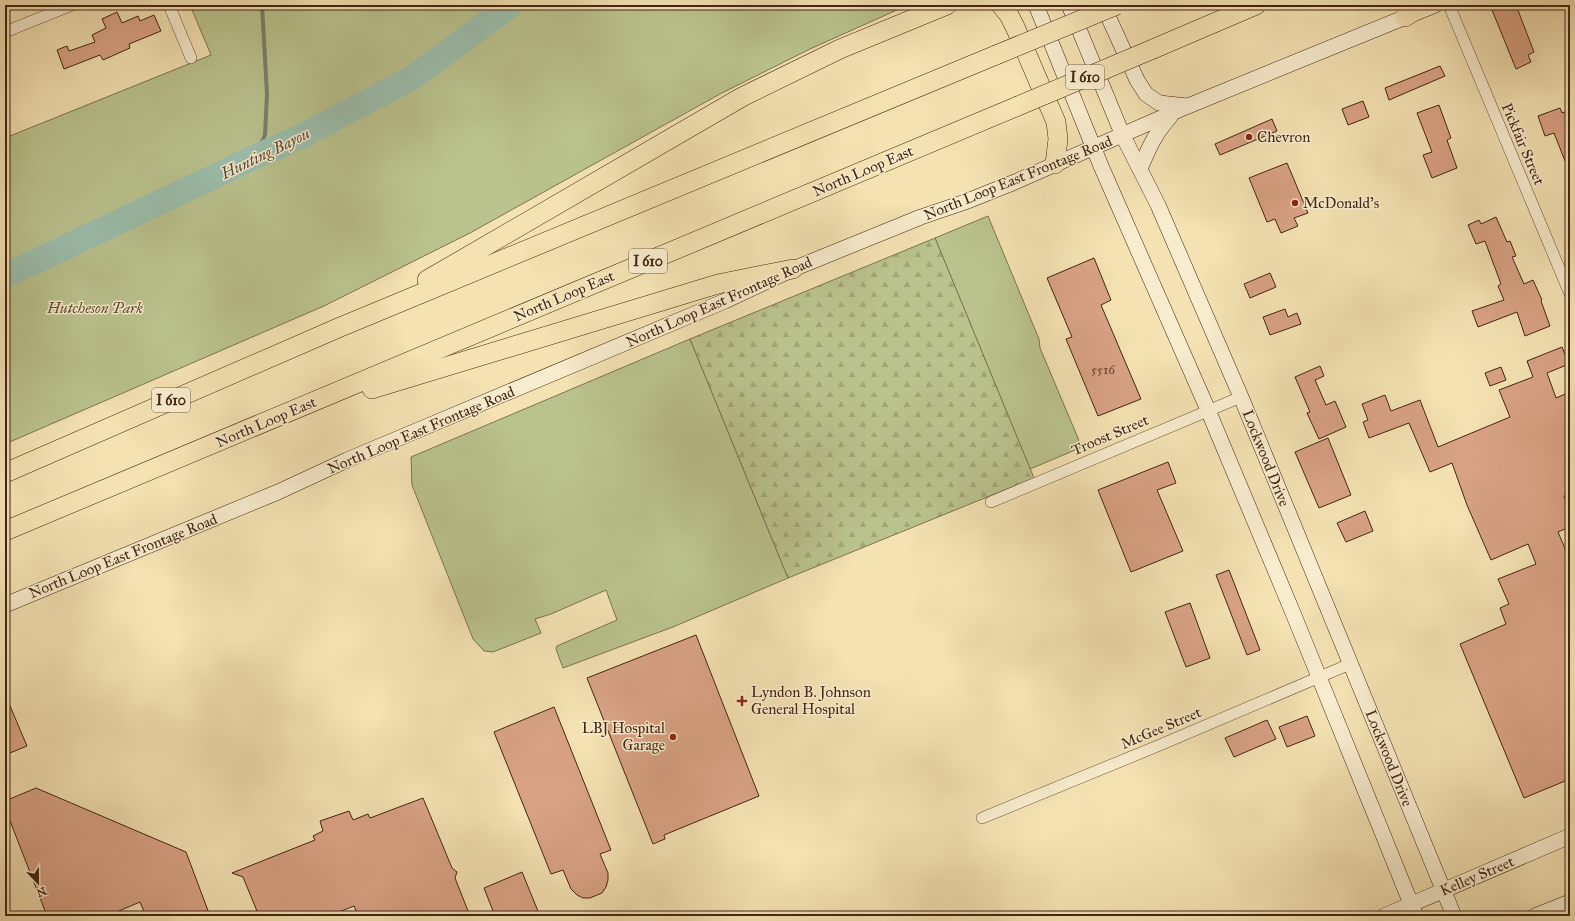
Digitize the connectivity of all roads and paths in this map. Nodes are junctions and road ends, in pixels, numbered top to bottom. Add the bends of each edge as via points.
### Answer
1 (72, 5) edge
2 (169, 5) edge
3 (947, 5) edge
4 (1001, 5) edge
5 (1036, 5) edge
6 (1069, 5) edge
7 (1103, 5) edge
8 (1117, 5) edge
9 (1256, 5) edge
10 (1424, 5) edge
11 (1435, 5) edge
12 (1449, 5) edge
13 (1405, 17) junction
14 (5, 32) edge
15 (192, 58) dead end
16 (1188, 106) junction
17 (1174, 113) junction
18 (1122, 136) junction
19 (1094, 148) junction
20 (1055, 164) junction
21 (1140, 169) junction
22 (793, 269) junction
23 (1570, 294) edge
24 (338, 328) junction
25 (1241, 397) junction
26 (1208, 410) junction
27 (277, 417) junction
28 (5, 473) edge
29 (991, 502) dead end
30 (5, 531) edge
31 (5, 605) edge
32 (1350, 664) junction
33 (1320, 677) junction
34 (982, 818) dead end
35 (1570, 836) edge
36 (1443, 890) junction
37 (1570, 902) edge
38 (1414, 910) edge
39 (1384, 916) edge
40 (1454, 916) edge
41 (1535, 916) edge

1 - 14 street
2 - 15 street
3 - 24 highway via 840,49 742,97 490,244
4 - 20 highway via 1016,29 1056,122 1058,139
5 - 19 main road
6 - 18 main road, Lockwood Drive
7 - 16 main road via 1137,80 1146,94 1159,103
8 - 24 highway, I 610, bridge
9 - 27 highway, North Loop East / I 610, bridge
10 - 13 highway
11 - 13 main road, North Loop East Frontage Road
12 - 23 street, Pickfair Street
13 - 16 main road, North Loop East Frontage Road
16 - 17 main road, North Loop East Frontage Road
17 - 18 main road, North Loop East Frontage Road
17 - 21 main road via 1156,133
18 - 19 main road, North Loop East Frontage Road
18 - 21 main road, Lockwood Drive
19 - 20 main road, North Loop East Frontage Road
19 - 26 main road
20 - 22 main road, North Loop East Frontage Road
21 - 25 main road, Lockwood Drive
22 - 27 highway via 718,284
22 - 31 main road, North Loop East Frontage Road via 726,301
24 - 28 highway, I 610
25 - 26 street, Troost Street
25 - 32 main road, Lockwood Drive
26 - 29 street, Troost Street
26 - 33 main road
27 - 30 highway, North Loop East / I 610
32 - 33 street, McGee Street
32 - 36 main road, Lockwood Drive
33 - 34 street, McGee Street
33 - 38 main road
35 - 36 main road, Kelley Street
36 - 38 main road, Kelley Street
36 - 40 main road, Lockwood Drive
37 - 41 main road
38 - 39 main road, Kelley Street

